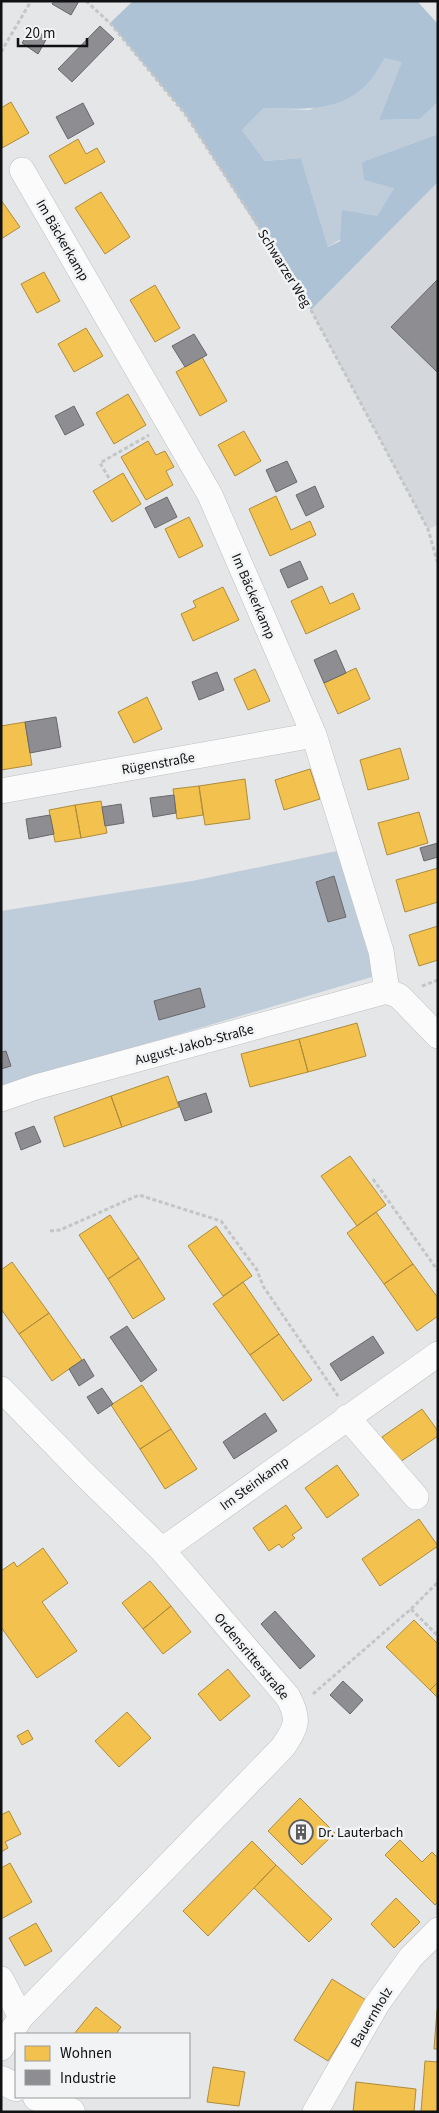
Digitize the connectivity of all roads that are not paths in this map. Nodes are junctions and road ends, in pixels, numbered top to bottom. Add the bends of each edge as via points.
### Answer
1 (22, 170) dead end
2 (314, 735) junction
3 (1, 791) edge
4 (387, 991) junction
5 (438, 1036) edge
6 (1, 1099) edge
7 (438, 1354) edge
8 (1, 1389) edge
9 (348, 1416) junction
10 (416, 1497) dead end
11 (162, 1550) junction
12 (438, 1930) edge
13 (4, 1984) edge
14 (21, 2017) junction
15 (1, 2048) edge
16 (1, 2080) edge
17 (15, 2087) edge
18 (39, 2098) edge
19 (71, 2112) edge
20 (315, 2112) edge

1 - 2 street, Im Bäckerkamp via 210,495
2 - 3 street, Rügenstraße
2 - 4 street, Im Bäckerkamp via 380,951
4 - 5 street via 399,996
4 - 6 street, August-Jakob-Straße
7 - 9 street, Im Steinkamp
8 - 11 street, Ordensritterstraße
9 - 10 street
9 - 11 street, Im Steinkamp
11 - 14 street, Ordensritterstraße via 288,1697 296,1713 294,1730 284,1747
12 - 20 street, Bauernholz via 411,1957 377,2004
13 - 14 street
14 - 15 street, Ordensritterstraße
16 - 17 main road
18 - 19 main road

